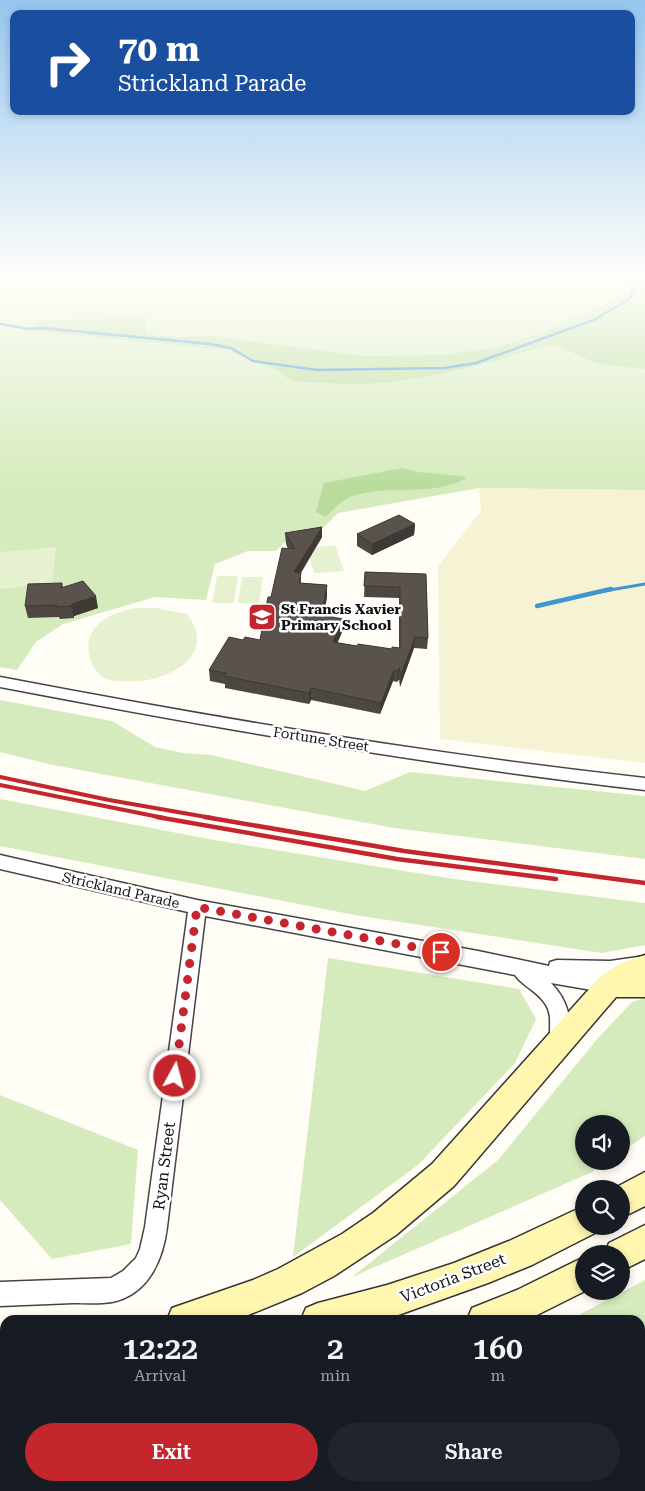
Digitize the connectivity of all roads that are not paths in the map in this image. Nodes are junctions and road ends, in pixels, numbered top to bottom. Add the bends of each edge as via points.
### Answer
1 (0, 682) edge
2 (645, 784) edge
3 (0, 862) edge
4 (197, 907) junction
5 (478, 959) junction
6 (502, 965) junction
7 (645, 965) edge
8 (609, 985) junction
9 (645, 985) edge
10 (551, 1053) junction
11 (645, 1188) edge
12 (630, 1197) edge
13 (575, 1226) edge
14 (645, 1242) edge
15 (630, 1250) edge
16 (575, 1279) edge
17 (0, 1294) edge
18 (200, 1315) edge
19 (337, 1315) edge
20 (497, 1315) edge

1 - 2 street, Fortune Street via 309,738
3 - 4 street, Strickland Parade
4 - 5 street, Strickland Parade
4 - 17 street, Ryan Street via 153,1246 148,1261 140,1273 112,1290
5 - 6 street, Strickland Parade
5 - 7 street, Strickland Parade via 578,969
6 - 8 street, Strickland Parade
6 - 10 street via 530,976 554,1001 562,1026 559,1040
7 - 8 street, Strickland Parade
8 - 9 street, Strickland Parade
8 - 10 street
10 - 18 street via 443,1176 388,1223 337,1258 305,1275
11 - 12 street
13 - 19 street, Victoria Street via 440,1285
14 - 15 street
16 - 20 street

